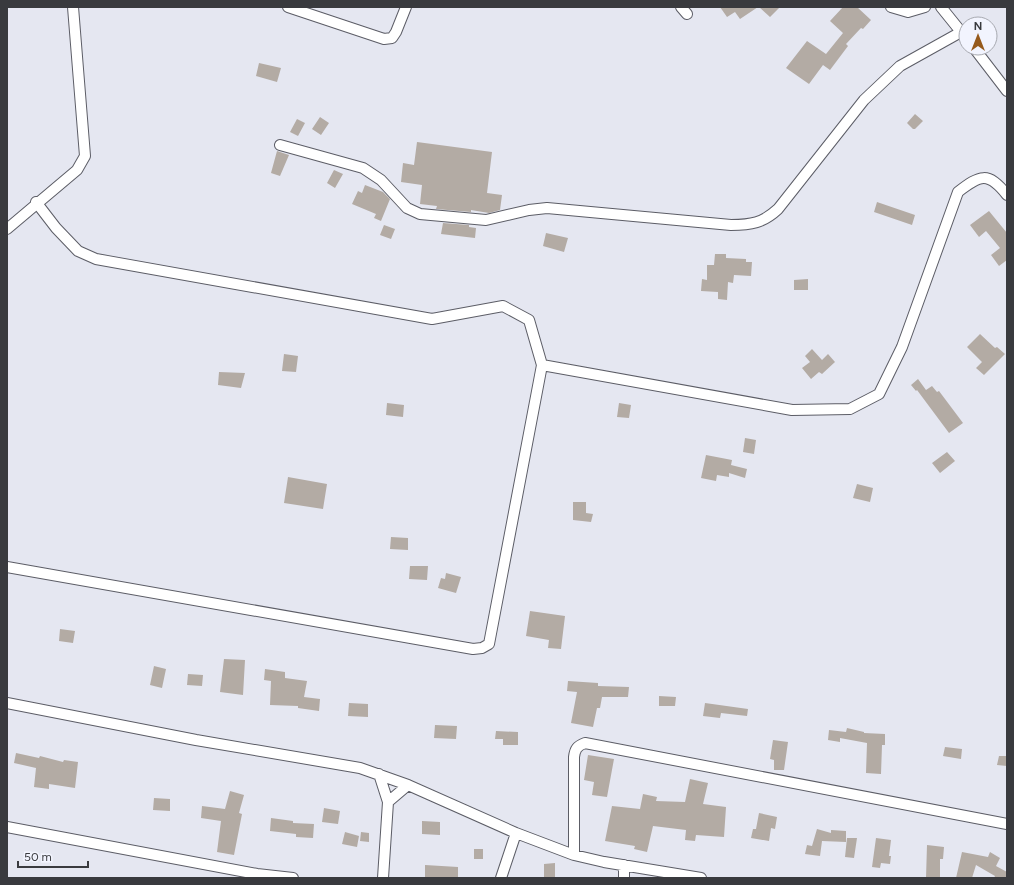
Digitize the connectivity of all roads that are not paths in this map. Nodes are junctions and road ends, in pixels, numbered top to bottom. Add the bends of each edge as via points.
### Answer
1 (73, 7) edge
2 (288, 7) edge
3 (406, 7) edge
4 (890, 7) edge
5 (926, 7) edge
6 (941, 7) edge
7 (958, 28) edge
8 (958, 38) edge
9 (980, 56) edge
10 (1007, 90) edge
11 (280, 145) dead end
12 (1007, 195) edge
13 (36, 202) junction
14 (7, 229) edge
15 (542, 365) junction
16 (7, 567) edge
17 (7, 703) edge
18 (379, 774) junction
19 (408, 785) junction
20 (388, 802) junction
21 (1007, 824) edge
22 (7, 827) edge
23 (516, 833) junction
24 (574, 855) junction
25 (624, 865) junction
26 (257, 876) edge
27 (293, 878) edge
28 (383, 878) edge
29 (501, 878) edge
30 (624, 878) edge
31 (701, 878) edge

1 - 13 street via 85,156 77,170
2 - 3 street via 384,39 392,38
4 - 5 street via 908,12
6 - 7 street
8 - 11 street via 900,66 864,100 778,209 765,220 752,224 731,225 547,208 486,220 420,214 407,208 381,180 363,168
9 - 10 street
12 - 15 street via 998,184 988,178 975,179 958,192 902,347 879,394 850,409 792,410
13 - 14 street
13 - 15 street via 78,251 96,259 432,319 503,306 528,320
15 - 16 street via 489,644 482,648 473,649
17 - 18 street via 203,742 350,766
18 - 19 street
18 - 20 street
19 - 20 street
19 - 23 street
20 - 28 street
21 - 24 street via 585,742 578,745 574,757
22 - 26 street
23 - 24 street
23 - 29 street
24 - 25 street
25 - 30 street
25 - 31 street
26 - 27 street

